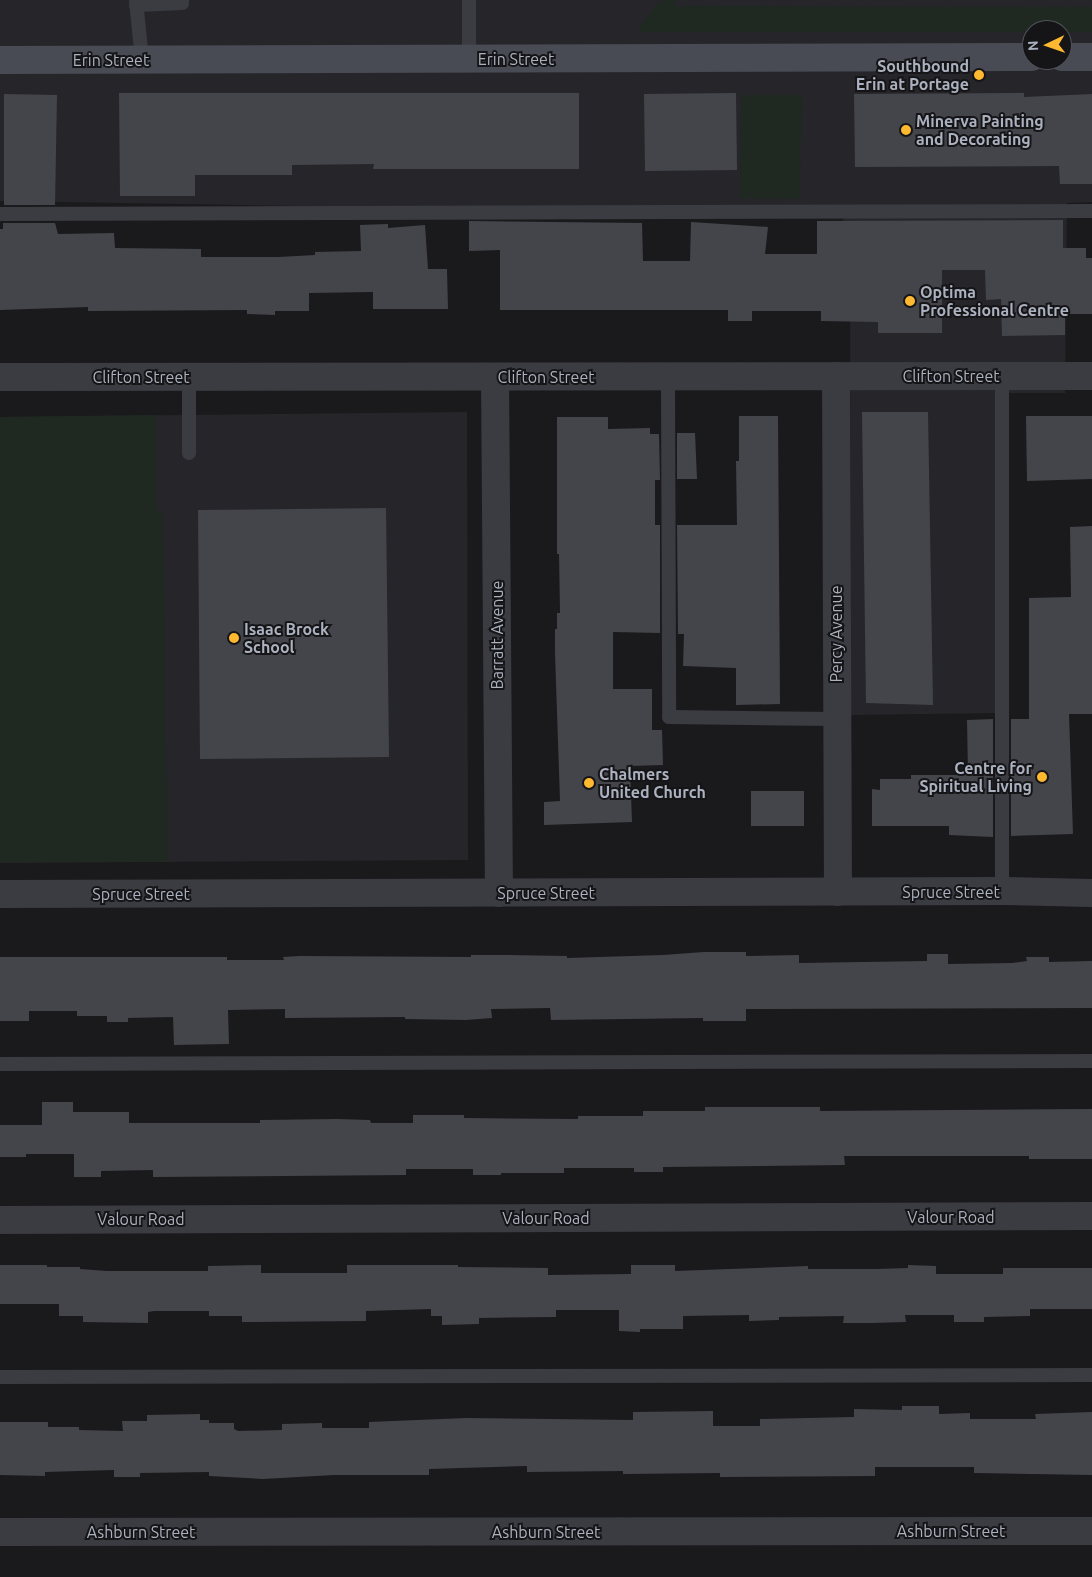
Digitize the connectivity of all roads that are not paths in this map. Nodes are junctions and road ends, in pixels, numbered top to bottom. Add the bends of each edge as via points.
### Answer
1 (182, 0) edge
2 (469, 0) edge
3 (136, 2) edge
4 (1022, 57) edge
5 (1072, 57) edge
6 (1092, 57) edge
7 (469, 59) junction
8 (0, 60) edge
9 (142, 60) junction
10 (1092, 211) edge
11 (0, 214) edge
12 (836, 376) junction
13 (1002, 376) junction
14 (1092, 376) edge
15 (0, 377) edge
16 (189, 377) junction
17 (495, 377) junction
18 (668, 377) junction
19 (189, 453) dead end
20 (836, 718) junction
21 (1002, 891) junction
22 (838, 892) junction
23 (499, 893) junction
24 (0, 894) edge
25 (1092, 894) edge
26 (1092, 1061) edge
27 (0, 1064) edge
28 (1092, 1216) edge
29 (0, 1220) edge
30 (1092, 1375) edge
31 (0, 1377) edge
32 (1092, 1531) edge
33 (0, 1532) edge

1 - 3 lane via 182,3
2 - 7 lane
3 - 9 lane
4 - 7 main road, Erin Street
5 - 6 main road
7 - 9 main road, Erin Street
8 - 9 main road, Erin Street
10 - 11 lane
12 - 13 street, Clifton Street
12 - 18 street, Clifton Street
12 - 20 street, Percy Avenue
13 - 14 street, Clifton Street
13 - 21 lane
15 - 16 street, Clifton Street
16 - 17 street, Clifton Street
16 - 19 lane
17 - 18 street, Clifton Street
17 - 23 street, Barratt Avenue
18 - 20 lane via 669,717
20 - 22 street, Percy Avenue
21 - 22 street, Spruce Street
21 - 25 street, Spruce Street
22 - 23 street, Spruce Street
23 - 24 street, Spruce Street
26 - 27 lane
28 - 29 street, Valour Road
30 - 31 lane
32 - 33 street, Ashburn Street

